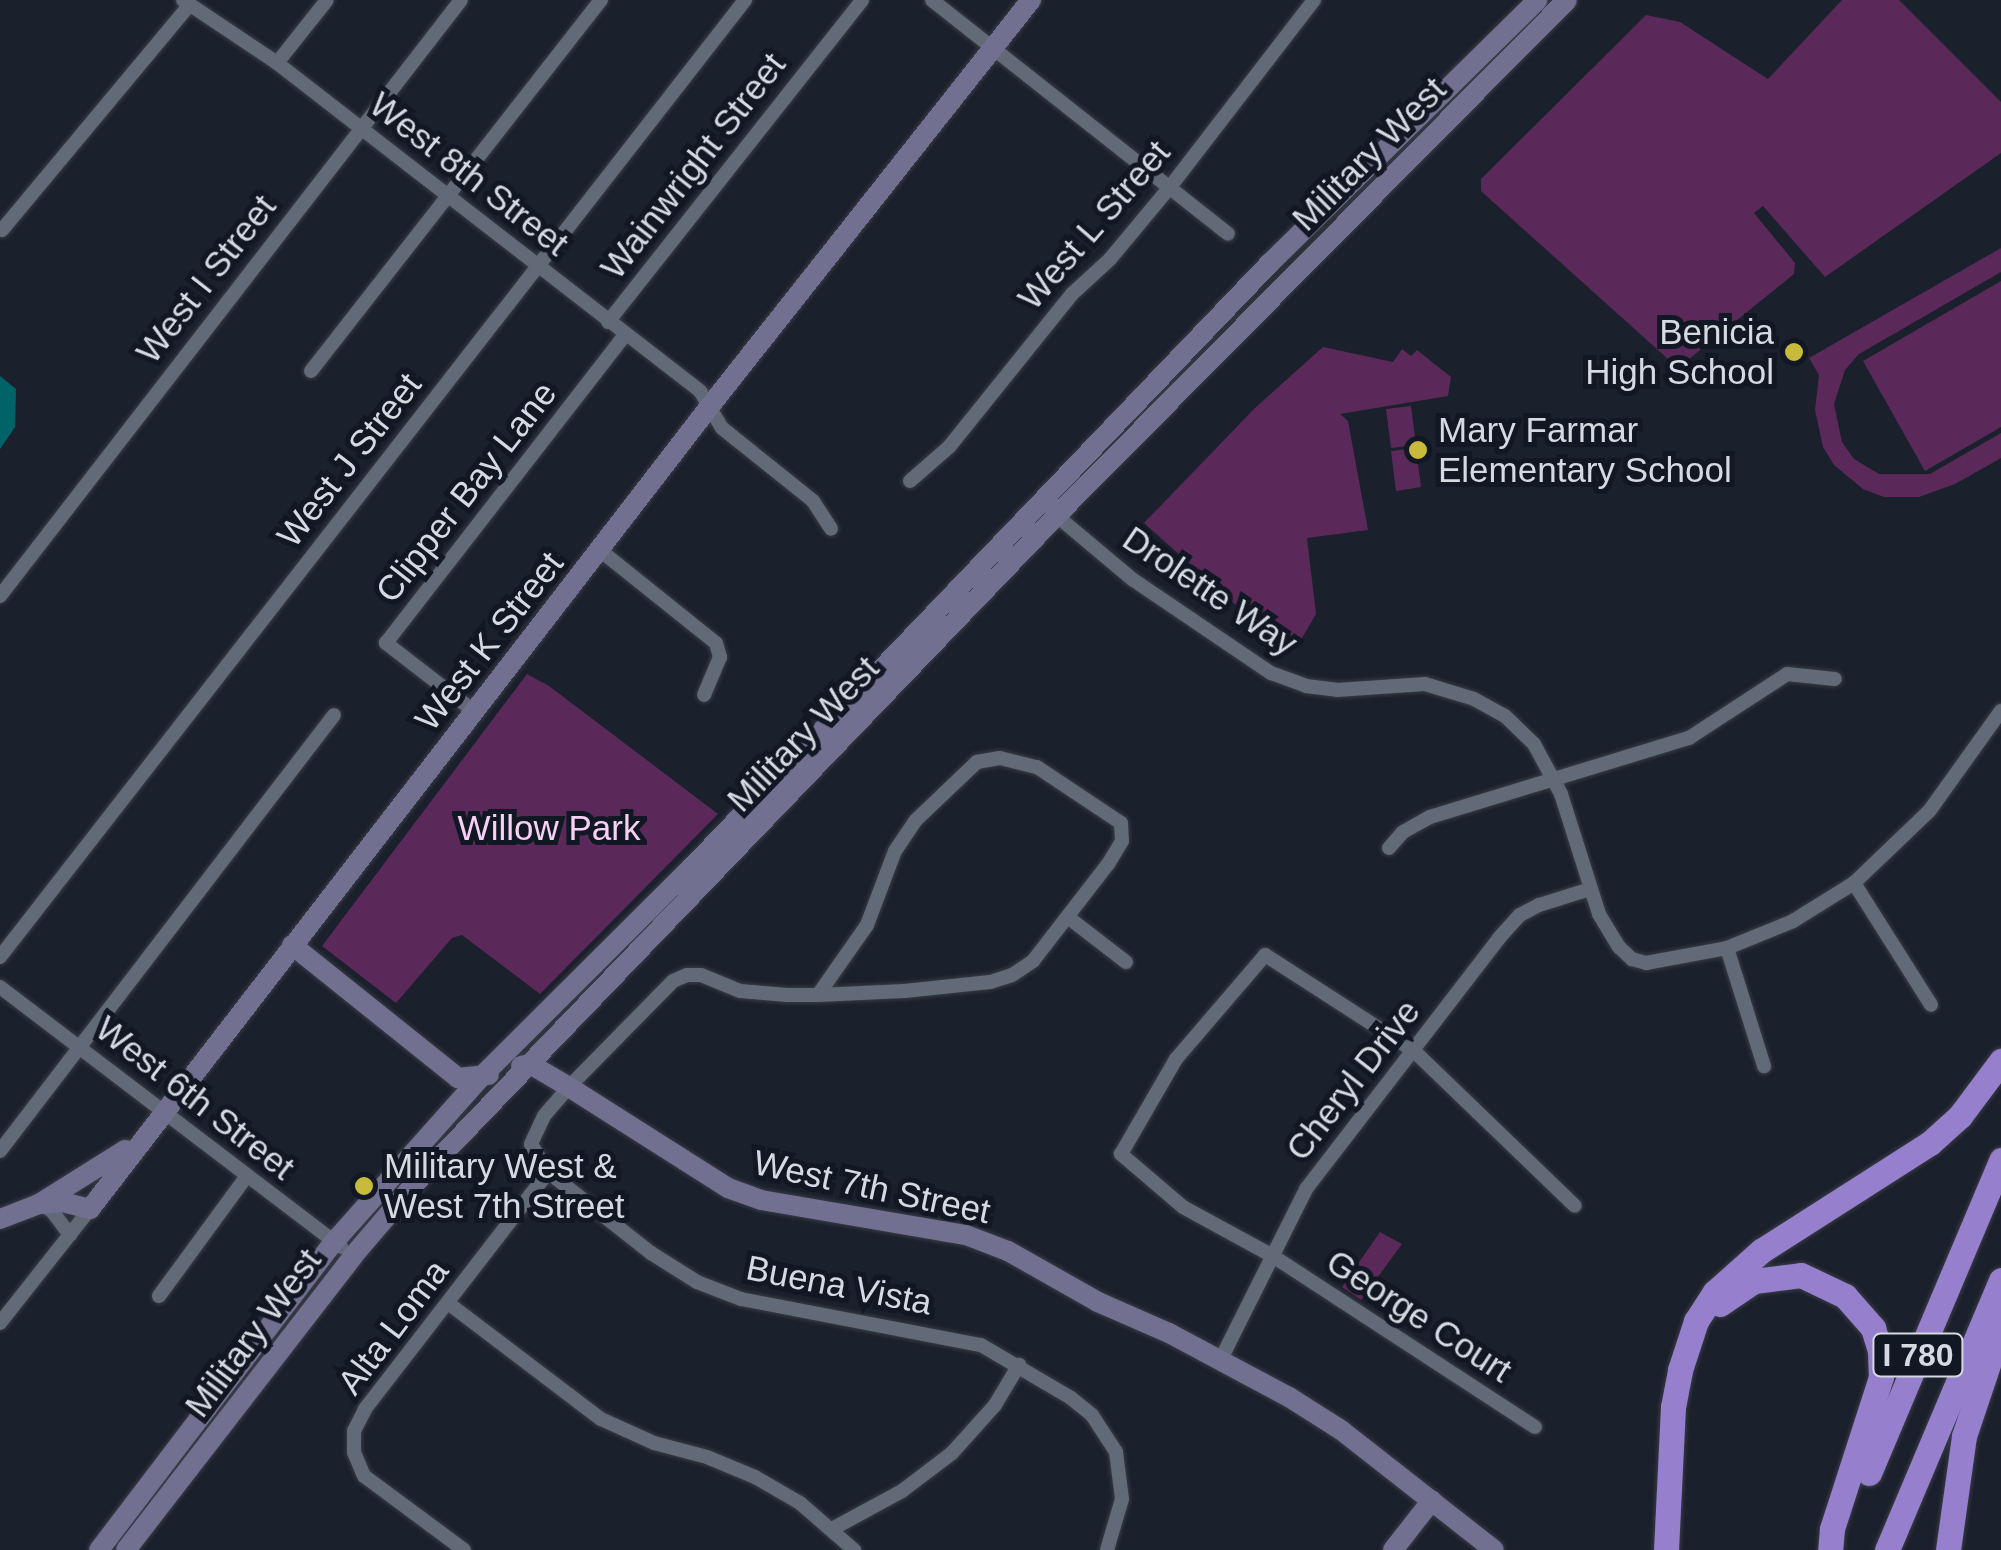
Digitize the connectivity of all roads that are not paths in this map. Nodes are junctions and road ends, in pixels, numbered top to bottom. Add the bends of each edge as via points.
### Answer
1 (327, 0) edge
2 (461, 0) edge
3 (601, 0) edge
4 (745, 0) edge
5 (862, 0) edge
6 (932, 0) edge
7 (1031, 0) edge
8 (1314, 0) edge
9 (1538, 0) edge
10 (1567, 0) edge
11 (186, 2) edge
12 (994, 48) junction
13 (277, 64) junction
14 (362, 128) junction
15 (1170, 188) junction
16 (450, 195) junction
17 (2, 230) edge
18 (1228, 234) dead end
19 (539, 265) junction
20 (608, 322) junction
21 (626, 335) junction
22 (312, 371) dead end
23 (710, 406) junction
24 (910, 481) dead end
25 (1050, 510) junction
26 (831, 529) dead end
27 (601, 551) junction
28 (0, 596) edge
29 (1836, 679) dead end
30 (704, 695) dead end
31 (2001, 710) edge
32 (475, 712) junction
33 (334, 715) dead end
34 (1553, 778) junction
35 (1389, 848) dead end
36 (1854, 883) junction
37 (1590, 889) junction
38 (1069, 918) junction
39 (292, 946) junction
40 (1727, 948) junction
41 (0, 957) edge
42 (1126, 962) dead end
43 (0, 987) edge
44 (818, 994) junction
45 (1931, 1004) dead end
46 (77, 1046) junction
47 (1414, 1052) junction
48 (2001, 1061) edge
49 (530, 1064) junction
50 (1764, 1066) dead end
51 (481, 1077) junction
52 (569, 1087) junction
53 (163, 1111) junction
54 (143, 1136) junction
55 (0, 1151) edge
56 (2001, 1160) edge
57 (548, 1172) junction
58 (246, 1177) junction
59 (39, 1204) junction
60 (1575, 1206) dead end
61 (90, 1209) junction
62 (0, 1220) edge
63 (70, 1234) junction
64 (334, 1242) junction
65 (1270, 1255) junction
66 (353, 1256) junction
67 (2001, 1280) edge
68 (158, 1296) dead end
69 (448, 1304) junction
70 (0, 1323) edge
71 (2001, 1326) edge
72 (1692, 1340) junction
73 (1220, 1361) junction
74 (1019, 1365) junction
75 (1535, 1427) dead end
76 (1432, 1500) junction
77 (832, 1529) junction
78 (99, 1550) edge
79 (126, 1550) edge
80 (464, 1550) edge
81 (854, 1550) edge
82 (1107, 1550) edge
83 (1393, 1550) edge
84 (1494, 1550) edge
85 (1666, 1550) edge
86 (1832, 1550) edge
87 (1887, 1550) edge
88 (1948, 1550) edge

1 - 13 street
2 - 14 street, West I Street
3 - 16 street
4 - 19 street, West J Street
5 - 20 street, Wainwright Street
6 - 12 street
7 - 12 main road, West K Street
8 - 15 street, West L Street
9 - 25 main road, Military West via 1270,264
10 - 25 main road, Military West
11 - 13 street, West 8th Street
11 - 17 street
12 - 15 street
12 - 23 main road, West K Street
13 - 14 street, West 8th Street
14 - 16 street, West 8th Street
14 - 28 street, West I Street
15 - 18 street
15 - 24 street, West L Street via 1072,294 949,446
16 - 19 street, West 8th Street
16 - 22 street
19 - 20 street, West 8th Street
19 - 41 street, West J Street
20 - 21 street, West 8th Street
21 - 23 street, West 8th Street via 700,391
21 - 32 street, Clipper Bay Lane via 386,644
23 - 26 street, West 8th Street via 722,428 813,501
23 - 27 main road, West K Street
25 - 34 street, Drolette Way via 1132,580 1271,673 1321,688 1425,684 1474,698 1520,728
25 - 49 main road, Military West
25 - 51 main road, Military West
27 - 30 street via 716,643 720,657
27 - 32 main road, West K Street
29 - 34 street via 1787,674 1689,738
31 - 36 street, Drolette Way via 1930,810
32 - 39 main road, West K Street
33 - 46 street
34 - 35 street via 1430,817
34 - 37 street, Drolette Way
36 - 40 street, Drolette Way via 1793,921
36 - 45 street
37 - 40 street, Drolette Way via 1619,948 1632,960 1664,961
37 - 47 street, Cheryl Drive via 1520,915
38 - 42 street
38 - 44 street via 1033,960 990,982
38 - 44 street via 1119,849 1121,824 1036,767 1000,758 977,762 915,820 895,851 867,926
39 - 51 main road via 458,1078
39 - 53 main road, West K Street
40 - 50 street
43 - 46 street, West 6th Street
44 - 52 street via 740,991 687,974
46 - 53 street, West 6th Street
46 - 55 street
47 - 60 street
47 - 65 street, Cheryl Drive via 1306,1189
47 - 65 street, George Court via 1266,954 1176,1059 1121,1154 1183,1207
48 - 72 highway via 1960,1116 1930,1143 1738,1269 1696,1321
49 - 51 main road
49 - 52 main road, West 7th Street
49 - 66 main road, Military West
51 - 64 main road, Military West
52 - 57 street via 533,1135 533,1150
52 - 73 main road, West 7th Street via 728,1188 762,1200 966,1236 1008,1251
53 - 54 main road, West K Street
53 - 58 street, West 6th Street
54 - 59 main road
54 - 61 main road, West K Street
56 - 86 highway, I 780
57 - 69 street, Alta Loma
57 - 74 street, Buena Vista via 652,1254 710,1288 960,1340
58 - 64 street, West 6th Street
58 - 68 street
59 - 61 main road
59 - 62 main road
59 - 63 street
61 - 63 street, West K Street
63 - 70 street, West K Street
64 - 66 street, West 6th Street
64 - 78 main road, Military West
65 - 73 street, Cheryl Drive
65 - 75 street, George Court
66 - 79 main road, Military West
67 - 87 highway, I 780
69 - 77 street via 602,1419 654,1443 733,1466
69 - 80 street, Alta Loma via 365,1409 354,1431 354,1452 364,1476
71 - 88 highway via 1964,1436
72 - 85 highway via 1673,1407
72 - 86 highway via 1722,1302 1754,1281 1776,1276 1828,1285 1860,1309 1880,1351 1881,1377 1832,1530
73 - 76 main road, West 7th Street via 1341,1430
74 - 77 street via 995,1405 952,1453 902,1491
74 - 82 street, Buena Vista via 1092,1415 1116,1452 1122,1499
76 - 83 main road
76 - 84 main road, West 7th Street
77 - 81 street

